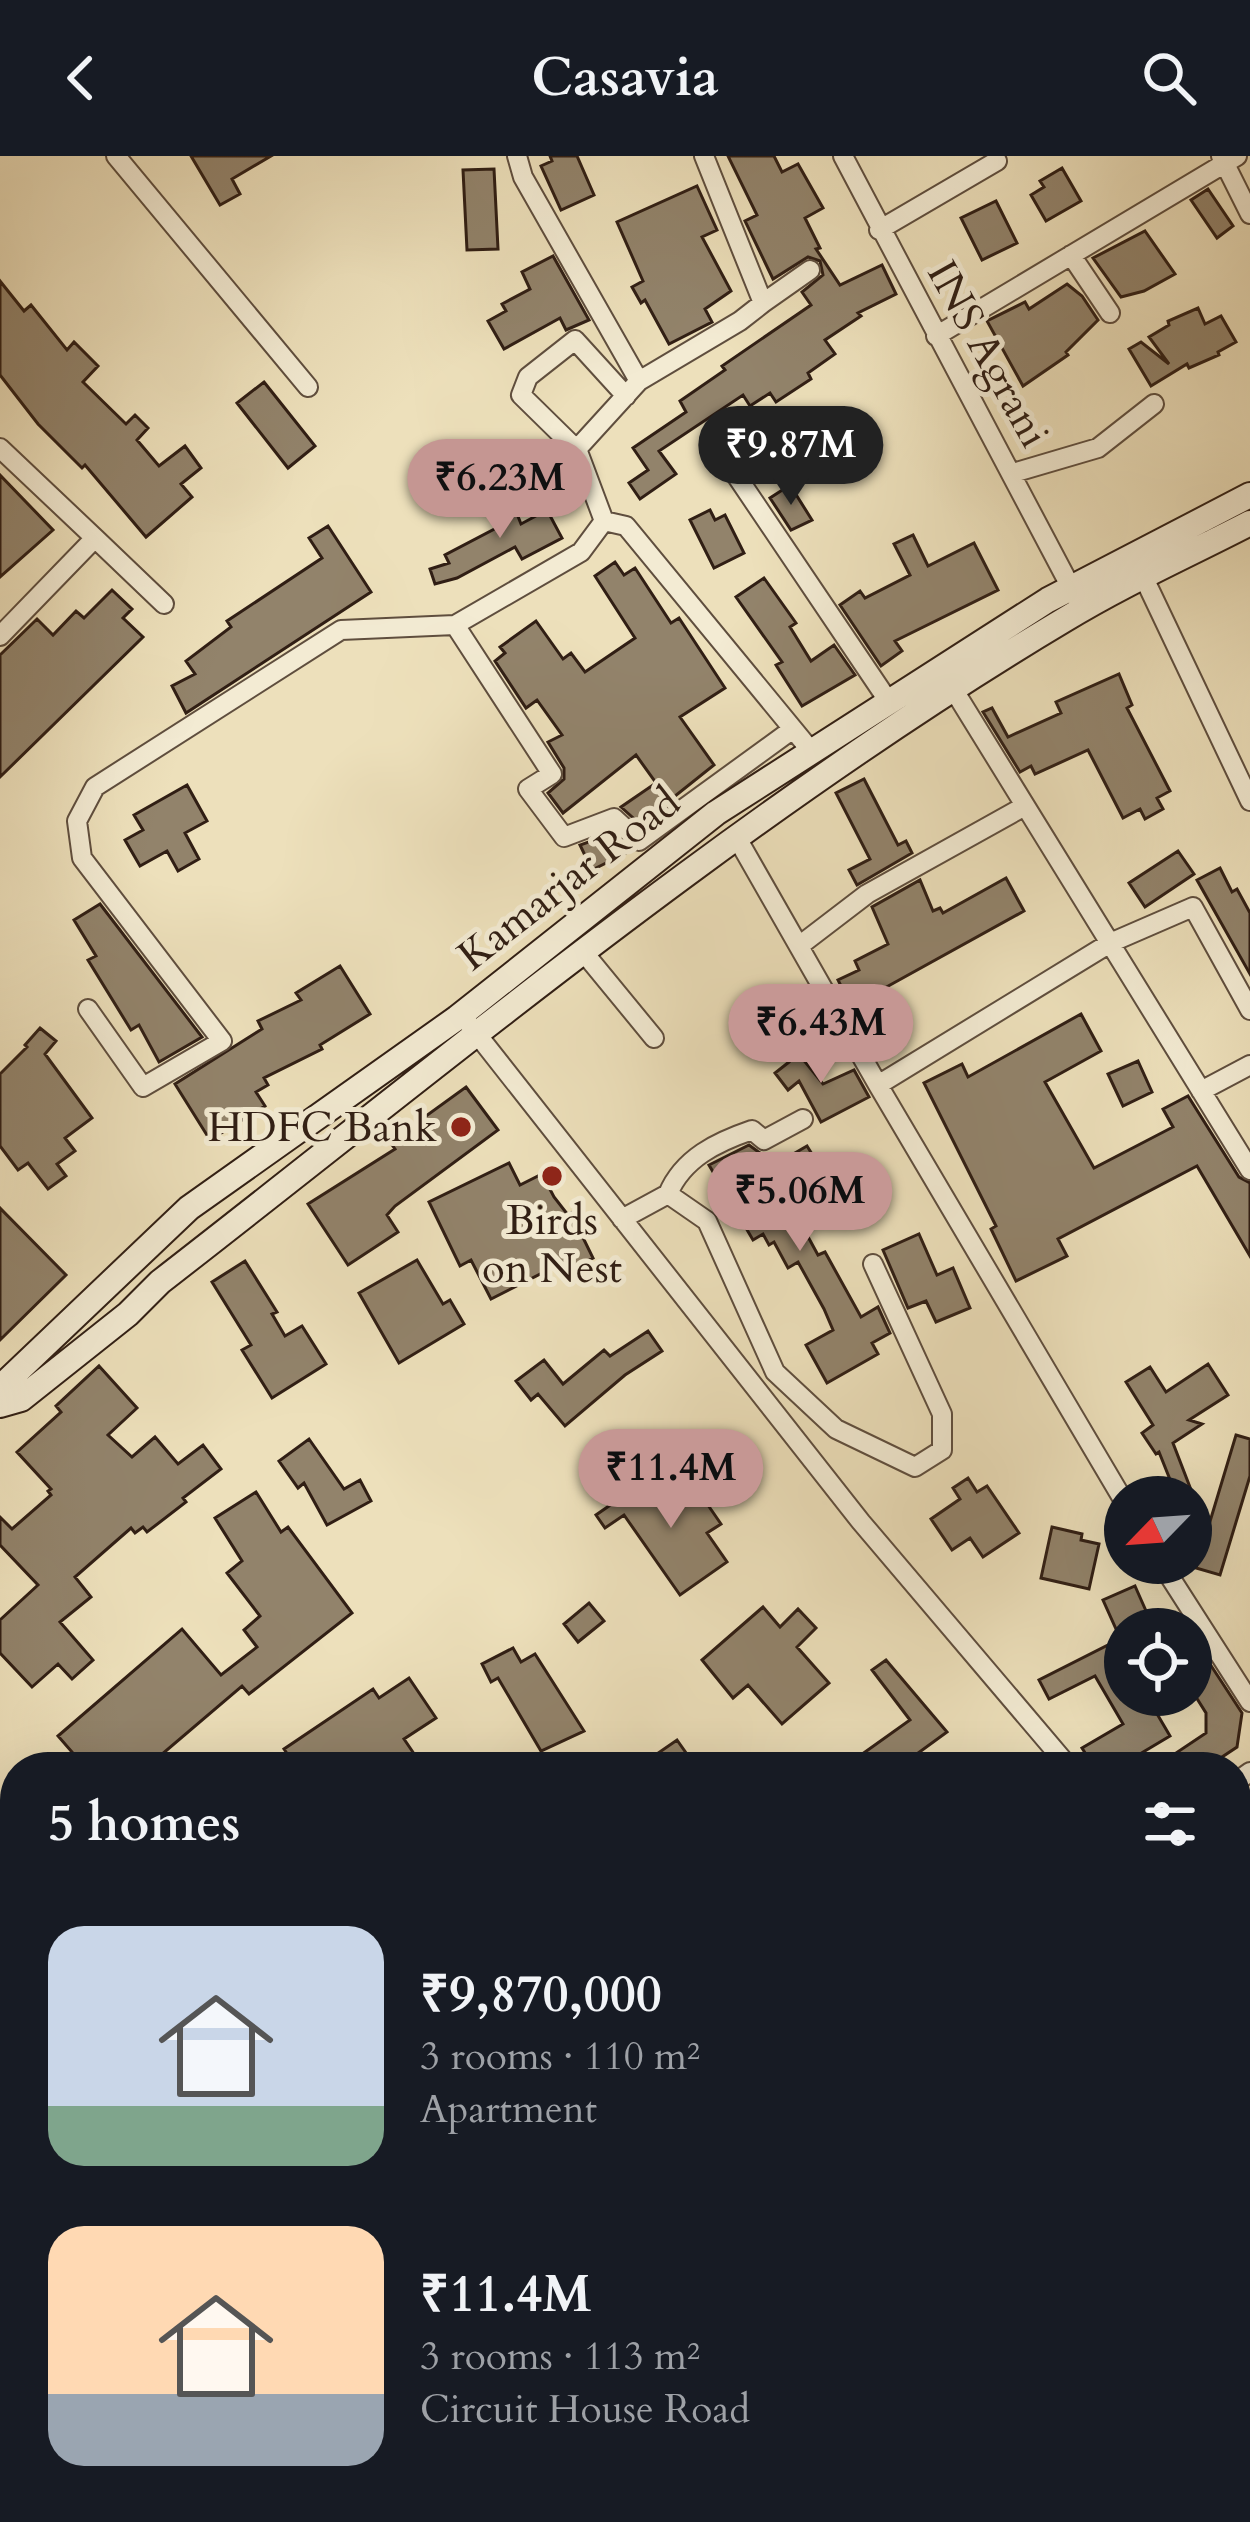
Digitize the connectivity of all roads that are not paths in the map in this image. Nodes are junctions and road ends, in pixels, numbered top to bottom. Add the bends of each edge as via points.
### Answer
1 (116, 156) edge
2 (517, 156) edge
3 (704, 156) edge
4 (843, 156) edge
5 (1227, 159) edge
6 (997, 161) dead end
7 (1250, 214) edge
8 (880, 230) junction
9 (1071, 255) junction
10 (810, 270) dead end
11 (764, 303) junction
12 (1110, 313) dead end
13 (936, 336) junction
14 (308, 387) dead end
15 (633, 388) junction
16 (1154, 404) dead end
17 (715, 444) dead end
18 (0, 448) edge
19 (577, 450) junction
20 (1013, 473) junction
21 (1250, 495) edge
22 (604, 520) junction
23 (1250, 523) edge
24 (95, 538) junction
25 (1144, 578) junction
26 (1077, 598) junction
27 (164, 604) dead end
28 (455, 625) junction
29 (0, 636) edge
30 (946, 678) junction
31 (889, 702) junction
32 (794, 729) junction
33 (812, 752) junction
34 (1250, 800) edge
35 (1025, 806) junction
36 (737, 838) junction
37 (1109, 943) junction
38 (799, 946) junction
39 (585, 954) junction
40 (88, 1010) dead end
41 (1250, 1010) edge
42 (461, 1014) junction
43 (478, 1036) junction
44 (654, 1038) dead end
45 (1250, 1065) edge
46 (878, 1085) junction
47 (1201, 1091) junction
48 (803, 1119) dead end
49 (1250, 1170) edge
50 (668, 1194) junction
51 (622, 1219) junction
52 (873, 1264) dead end
53 (0, 1405) edge
54 (1109, 1476) edge
55 (1174, 1584) edge
56 (1250, 1702) edge
57 (1056, 1752) edge

1 - 14 street
2 - 15 street
3 - 11 street
4 - 8 street, INS Agrani
5 - 7 street
5 - 9 street
6 - 8 street
8 - 13 street, INS Agrani
9 - 12 street
9 - 13 street
10 - 11 street
11 - 15 street
13 - 20 street, INS Agrani
15 - 19 street
15 - 19 street via 575,340 528,377 521,394
16 - 20 street via 1098,448
17 - 31 street
18 - 24 street
19 - 22 street
20 - 26 street, INS Agrani
21 - 26 main road, Kamarjar Road
22 - 28 street via 581,552
22 - 32 street via 626,526
23 - 25 main road
24 - 27 street
24 - 29 street
25 - 26 main road
25 - 34 street
26 - 30 main road, Kamarjar Road
28 - 32 street via 552,774 528,789 564,837 614,818 638,841
28 - 40 street via 341,630 94,787 77,821 82,858 222,1041 143,1087
30 - 31 main road, Kamarjar Road
30 - 35 street
30 - 36 main road
31 - 33 main road, Kamarjar Road
32 - 33 street
33 - 42 main road, Kamarjar Road via 716,813
35 - 37 street
35 - 38 street via 867,894
36 - 38 street
36 - 39 main road
37 - 41 street via 1193,907
37 - 46 street
37 - 47 street
38 - 46 street
39 - 43 main road
39 - 44 street
42 - 43 street
42 - 53 main road, Kamarjar Road via 189,1208 5,1383
43 - 51 street
43 - 53 main road via 21,1399
45 - 47 street
46 - 54 street
47 - 49 street
48 - 50 street via 764,1140 752,1130 720,1141 677,1172
50 - 51 street
50 - 52 street via 707,1221 775,1372 836,1429 915,1467 942,1450 942,1414
51 - 57 street via 861,1522
55 - 56 street

